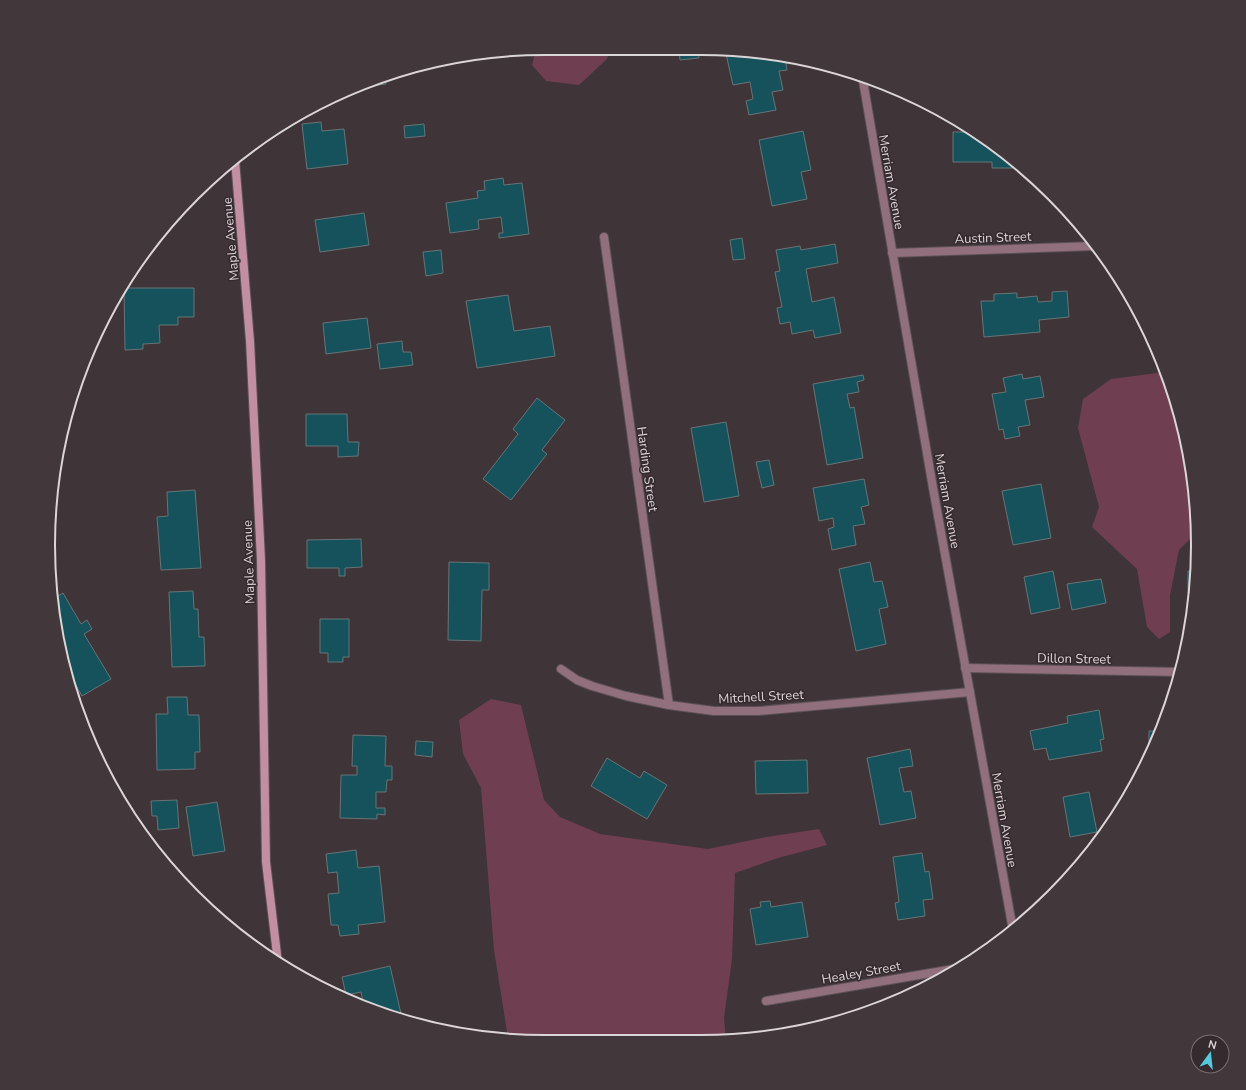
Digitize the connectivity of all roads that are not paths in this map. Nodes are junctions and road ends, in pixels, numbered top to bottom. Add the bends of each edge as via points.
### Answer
1 (863, 83) edge
2 (235, 166) edge
3 (604, 236) dead end
4 (1089, 246) edge
5 (892, 253) junction
6 (965, 668) junction
7 (562, 669) dead end
8 (1174, 672) edge
9 (970, 692) junction
10 (669, 705) junction
11 (1012, 923) edge
12 (277, 955) edge
13 (942, 971) edge
14 (766, 1001) dead end

1 - 5 street, Merriam Avenue
2 - 12 main road, Maple Avenue via 250,341 261,560 266,862
3 - 10 street, Harding Street
4 - 5 street, Austin Street
5 - 6 street, Merriam Avenue
6 - 8 street, Dillon Street
6 - 9 street, Merriam Avenue
7 - 10 street, Mitchell Street via 577,680 592,686
9 - 10 street, Mitchell Street via 758,711 714,711
9 - 11 street, Merriam Avenue
13 - 14 street, Healey Street

